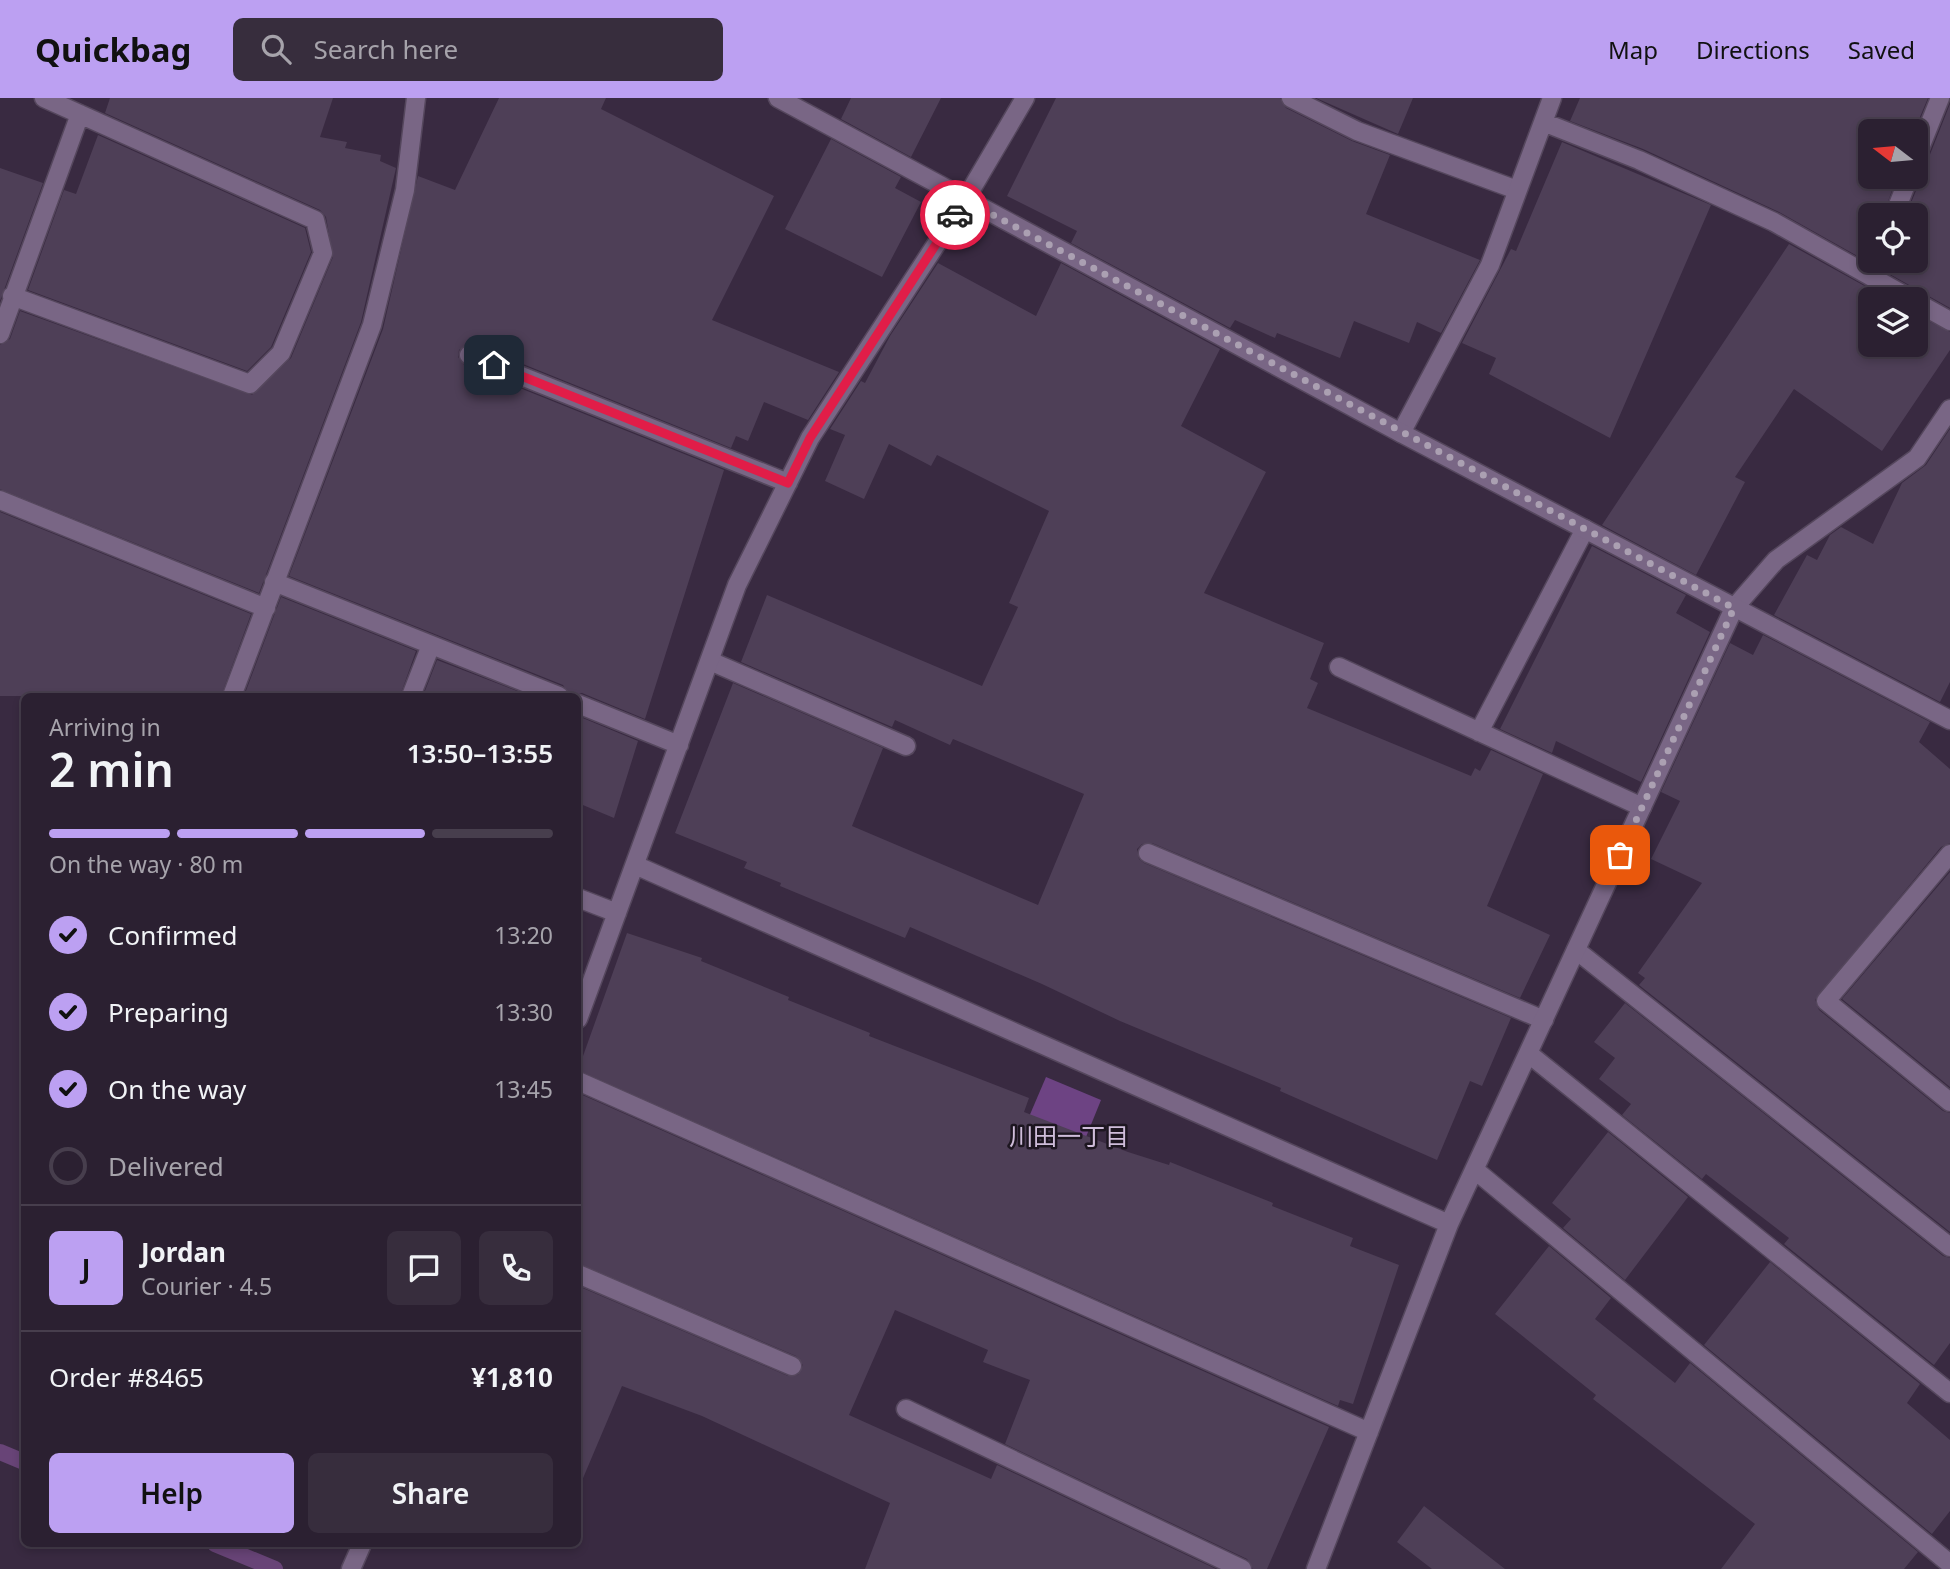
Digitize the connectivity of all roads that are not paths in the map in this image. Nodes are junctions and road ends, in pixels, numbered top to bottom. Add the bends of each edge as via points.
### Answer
1 (44, 98) edge
2 (416, 98) edge
3 (778, 98) edge
4 (1025, 98) edge
5 (1291, 98) edge
6 (1552, 98) edge
7 (1940, 98) edge
8 (80, 114) junction
9 (1543, 122) junction
10 (1928, 128) edge
11 (1517, 190) junction
12 (965, 200) junction
13 (1858, 261) edge
14 (1879, 273) edge
15 (1897, 287) edge
16 (12, 296) junction
17 (1928, 309) edge
18 (1950, 321) edge
19 (0, 334) edge
20 (469, 355) dead end
21 (1950, 409) edge
22 (1401, 433) junction
23 (788, 483) junction
24 (0, 500) edge
25 (1585, 530) junction
26 (274, 582) junction
27 (266, 608) junction
28 (1734, 608) junction
29 (430, 645) junction
30 (710, 661) junction
31 (1339, 667) dead end
32 (233, 693) edge
33 (412, 693) edge
34 (551, 693) edge
35 (581, 705) edge
36 (1950, 720) edge
37 (1479, 732) junction
38 (679, 745) junction
39 (906, 746) dead end
40 (1642, 807) junction
41 (1148, 853) dead end
42 (1950, 854) edge
43 (635, 865) junction
44 (581, 899) edge
45 (617, 913) junction
46 (1576, 950) junction
47 (581, 1010) edge
48 (1544, 1020) junction
49 (1529, 1054) junction
50 (581, 1082) edge
51 (1950, 1102) edge
52 (1475, 1170) junction
53 (1449, 1224) junction
54 (1950, 1247) edge
55 (581, 1276) edge
56 (792, 1366) dead end
57 (1950, 1393) edge
58 (906, 1409) dead end
59 (1369, 1432) junction
60 (361, 1547) edge
61 (1950, 1564) edge
62 (351, 1569) edge
63 (1242, 1569) edge
64 (1316, 1569) edge

1 - 8 street
2 - 26 street via 405,191 372,325
3 - 12 street
4 - 12 street
5 - 11 street via 1357,131
6 - 9 street
7 - 10 street
8 - 16 street
8 - 16 street via 315,220 323,253 281,353 250,384
9 - 11 street
9 - 13 street via 1639,160
11 - 22 street via 1490,265
12 - 22 street
12 - 23 street via 810,438
14 - 15 street
16 - 19 street
17 - 18 street
20 - 23 street
21 - 28 street via 1917,458 1776,561
22 - 25 street
23 - 30 street via 737,585
24 - 27 street
25 - 28 street
25 - 37 street
26 - 27 street
26 - 29 street
27 - 32 street
28 - 36 street
28 - 40 street
29 - 33 street
29 - 34 street
30 - 38 street
30 - 39 street
31 - 37 street
35 - 38 street
37 - 40 street
38 - 43 street
40 - 46 street
41 - 48 street
42 - 51 street via 1826,1001
43 - 45 street
43 - 53 street
44 - 45 street
45 - 47 street
46 - 48 street
46 - 54 street
48 - 49 street
49 - 52 street
49 - 57 street
50 - 59 street
52 - 53 street
52 - 61 street
53 - 59 street
55 - 56 street
58 - 63 street
59 - 64 street
60 - 62 street

